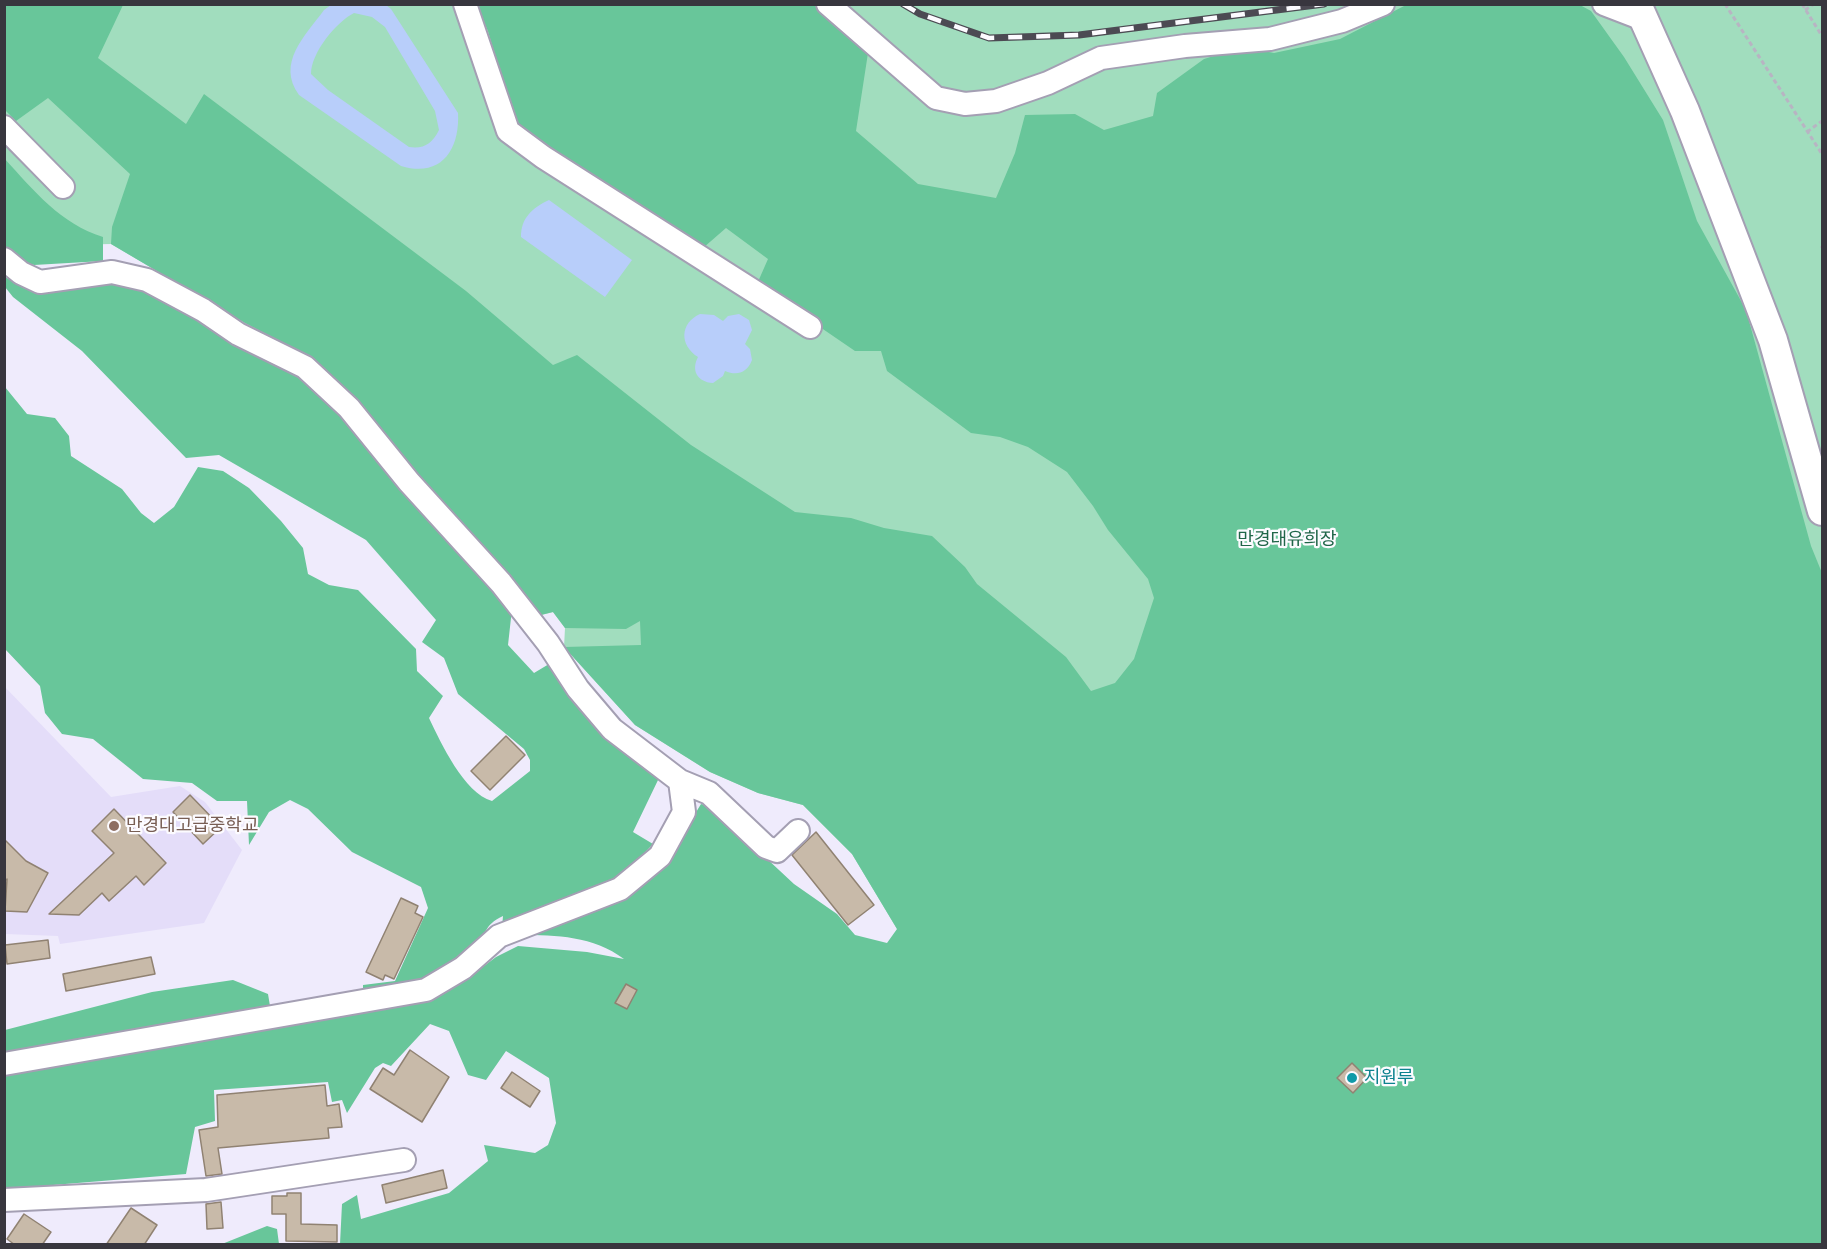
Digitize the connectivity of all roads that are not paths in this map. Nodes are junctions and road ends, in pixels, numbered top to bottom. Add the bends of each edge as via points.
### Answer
1 (465, 4) edge
2 (828, 4) edge
3 (1383, 4) edge
4 (1604, 4) edge
5 (1640, 12) edge
6 (4, 128) edge
7 (63, 186) dead end
8 (4, 259) edge
9 (810, 327) dead end
10 (1822, 511) edge
11 (680, 781) junction
12 (798, 831) dead end
13 (4, 1064) edge
14 (404, 1160) dead end
15 (4, 1200) edge

1 - 9 street via 508,131
2 - 3 street via 936,98 965,104 996,101 1048,83 1101,58 1270,39 1342,21
4 - 5 street
5 - 10 main road via 1685,111 1773,340
6 - 7 street
8 - 11 street via 40,282 112,272 147,280 238,334 305,367 349,408 409,482 501,583 612,729
11 - 12 street via 709,793 766,847 777,851
11 - 13 street via 684,812 660,856 620,889 499,936 463,968 426,990
14 - 15 street via 206,1190

